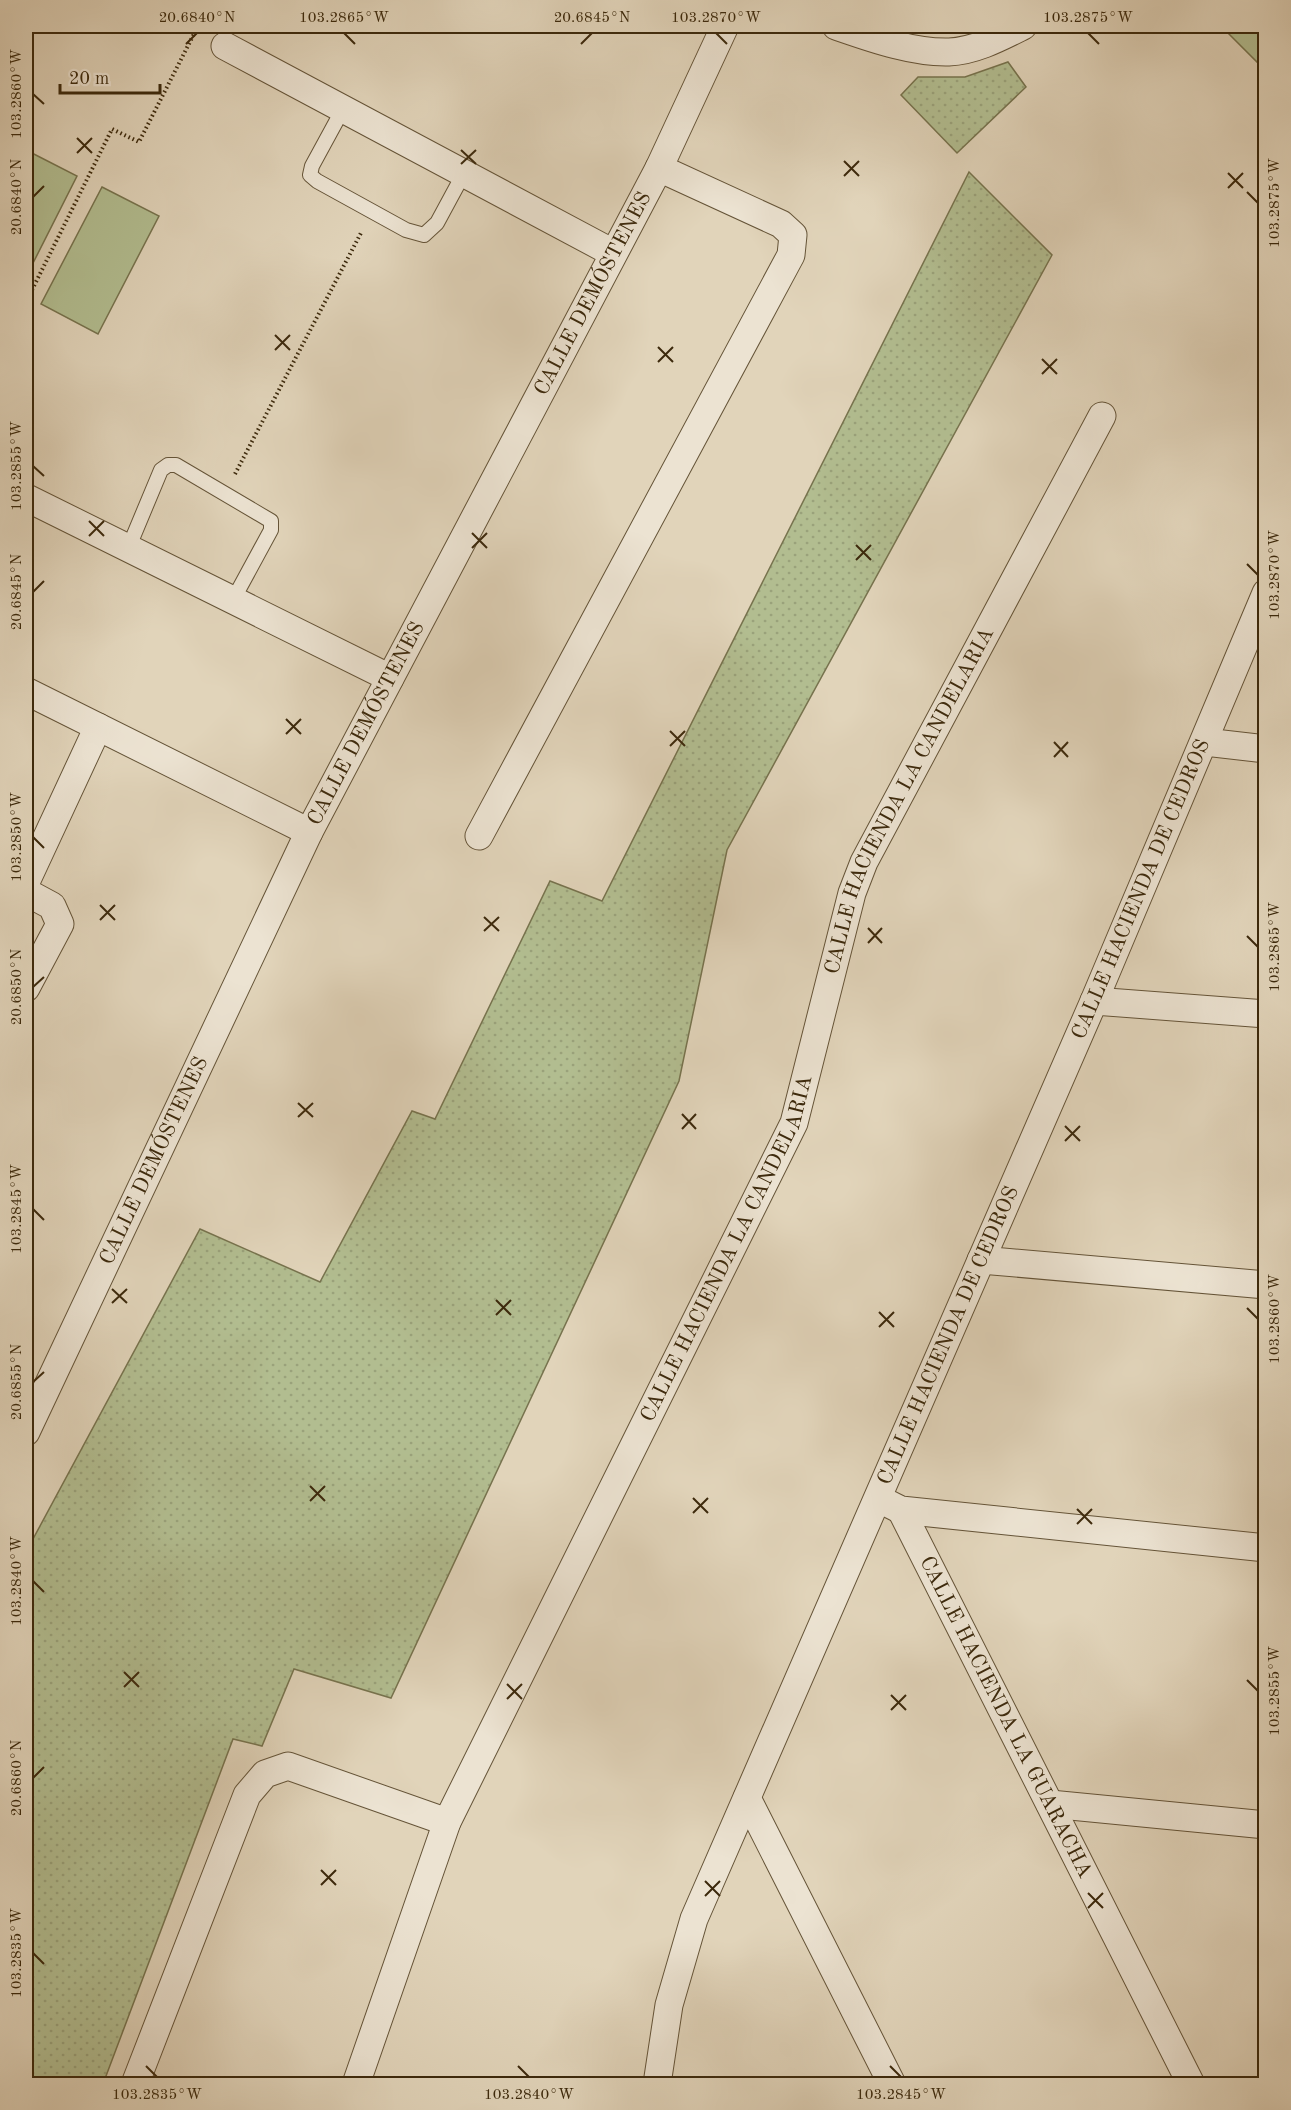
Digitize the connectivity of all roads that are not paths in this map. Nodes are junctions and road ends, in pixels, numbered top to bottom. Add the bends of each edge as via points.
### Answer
1 (723, 26) edge
2 (836, 26) edge
3 (1023, 26) edge
4 (225, 46) dead end
5 (343, 109) junction
6 (659, 168) junction
7 (464, 173) junction
8 (613, 252) junction
9 (1102, 416) dead end
10 (27, 498) dead end
11 (128, 549) junction
12 (1266, 593) edge
13 (232, 600) junction
14 (390, 678) junction
15 (26, 691) edge
16 (98, 727) junction
17 (1205, 742) junction
18 (1266, 749) edge
19 (309, 831) junction
20 (479, 836) dead end
21 (26, 882) edge
22 (26, 892) edge
23 (26, 988) edge
24 (1094, 1001) junction
25 (1266, 1014) edge
26 (981, 1260) junction
27 (1266, 1285) edge
28 (26, 1432) edge
29 (877, 1498) junction
30 (901, 1510) junction
31 (1266, 1548) edge
32 (747, 1798) junction
33 (1050, 1804) junction
34 (447, 1822) junction
35 (1266, 1825) edge
36 (135, 2085) edge
37 (356, 2085) edge
38 (657, 2085) edge
39 (892, 2085) edge
40 (1191, 2085) edge

1 - 6 street, CALLE DEMÓSTENES
2 - 3 street via 892,43 950,52 985,43
4 - 5 street
5 - 7 street
5 - 7 lane via 310,175 406,230 424,234 437,224
6 - 8 street, CALLE DEMÓSTENES
6 - 20 street via 781,224 793,235 791,255
7 - 8 street
8 - 14 street, CALLE DEMÓSTENES
9 - 34 street, CALLE HACIENDA LA CANDELARIA via 864,862 852,893 794,1123
10 - 11 street
11 - 13 street
11 - 13 lane via 161,470 176,465 264,515 272,525
12 - 17 street, CALLE HACIENDA DE CEDROS
13 - 14 street
14 - 19 street, CALLE DEMÓSTENES
15 - 16 street
16 - 19 street
16 - 21 street
17 - 18 street
17 - 24 street, CALLE HACIENDA DE CEDROS
19 - 28 street, CALLE DEMÓSTENES
22 - 23 street via 52,906 60,924
24 - 25 street
24 - 26 street, CALLE HACIENDA DE CEDROS
26 - 27 street
26 - 29 street, CALLE HACIENDA DE CEDROS
29 - 30 street
29 - 32 street, CALLE HACIENDA DE CEDROS
30 - 31 street
30 - 33 street, CALLE HACIENDA LA GUARACHA
32 - 38 street, CALLE HACIENDA DE CEDROS via 694,1919 669,2006
32 - 39 street
33 - 35 street
33 - 40 street, CALLE HACIENDA LA GUARACHA
34 - 36 street via 288,1766 265,1774 247,1795
34 - 37 street, CALLE HACIENDA LA CANDELARIA

